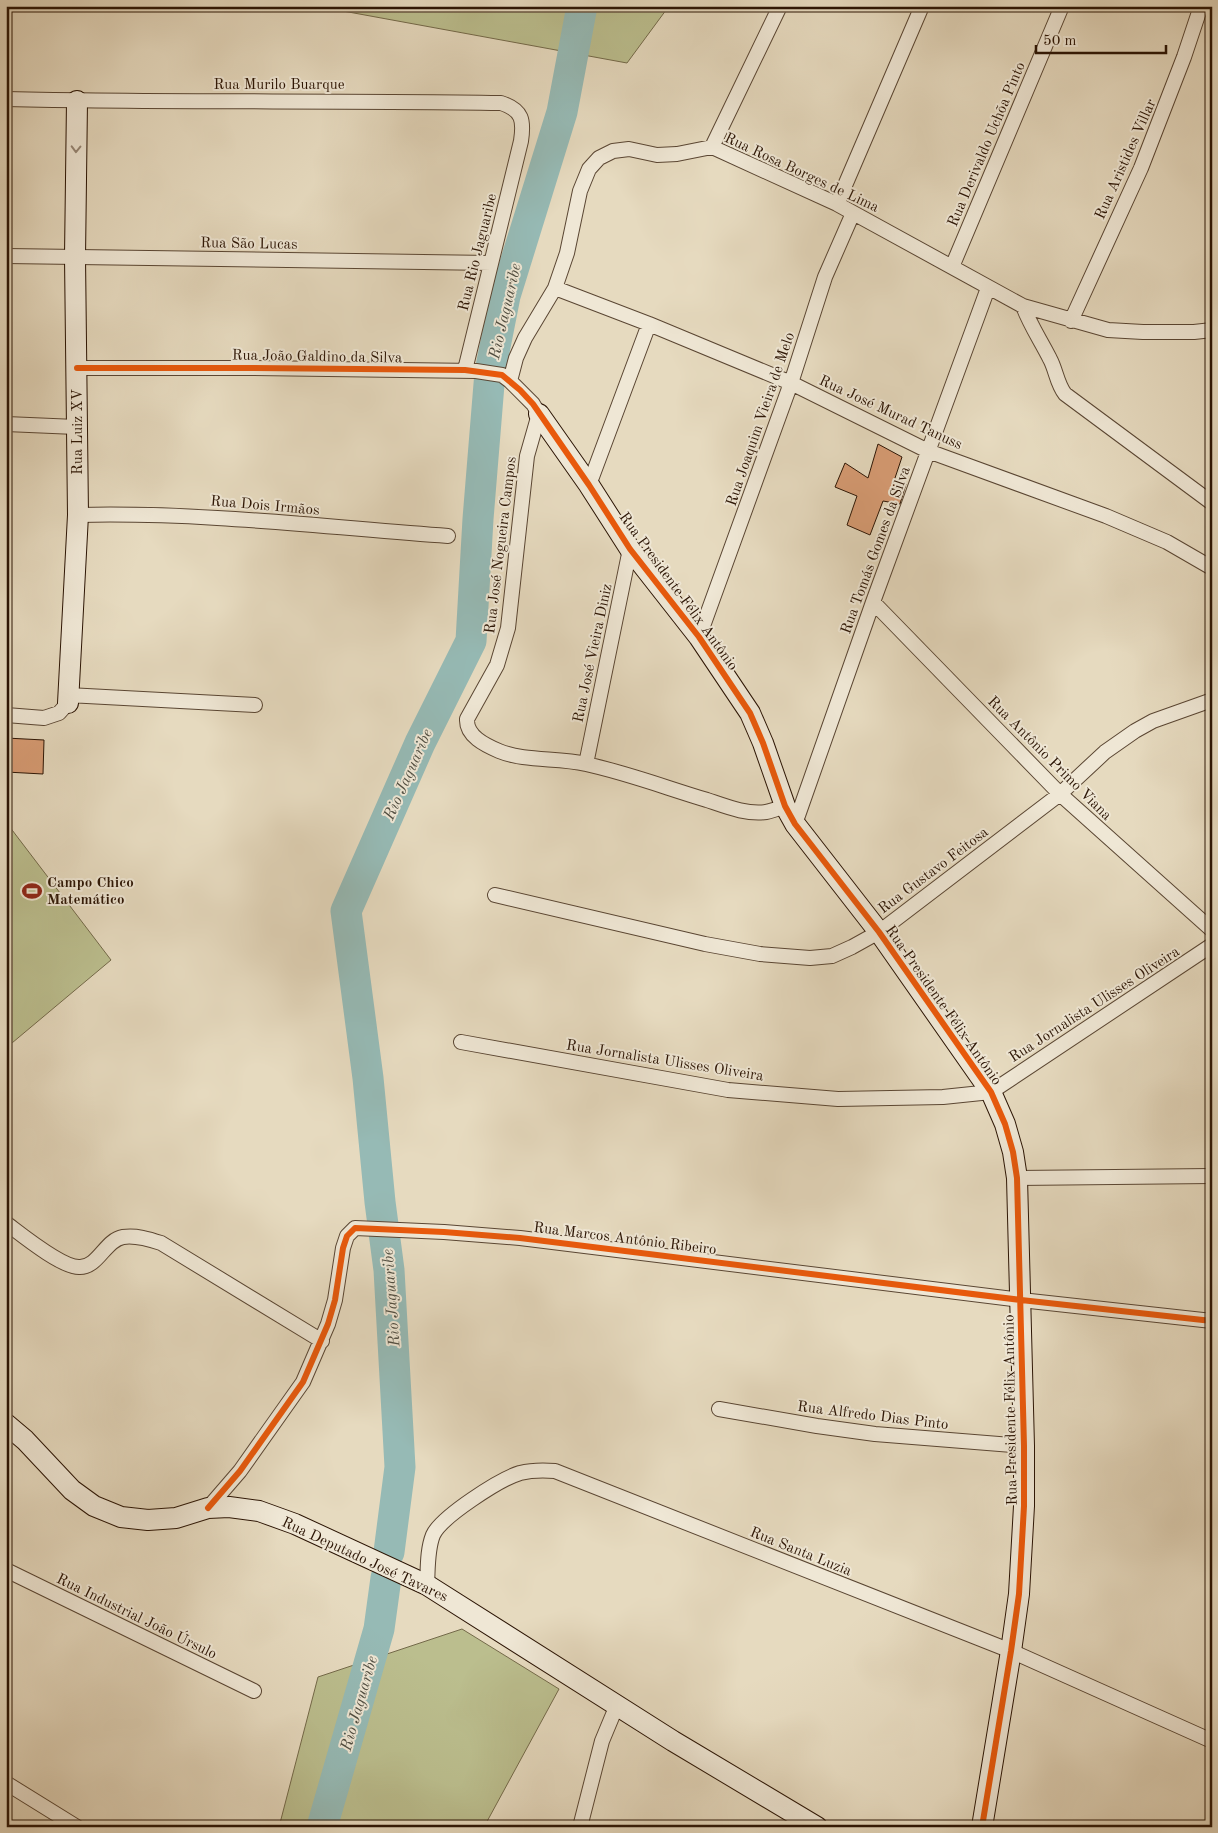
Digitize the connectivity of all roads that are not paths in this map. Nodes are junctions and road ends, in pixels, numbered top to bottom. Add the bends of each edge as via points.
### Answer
1 (780, 6) edge
2 (922, 6) edge
3 (1062, 6) edge
4 (1201, 6) edge
5 (6, 99) edge
6 (77, 101) junction
7 (521, 141) joint
8 (712, 147) junction
9 (837, 204) junction
10 (853, 213) junction
11 (6, 256) edge
12 (75, 257) junction
13 (491, 263) junction
14 (952, 267) junction
15 (555, 288) junction
16 (988, 288) junction
17 (1023, 306) junction
18 (1070, 321) junction
19 (649, 324) junction
20 (1212, 330) edge
21 (77, 368) junction
22 (470, 370) junction
23 (506, 378) junction
24 (791, 384) junction
25 (539, 414) junction
26 (6, 424) edge
27 (76, 426) junction
28 (928, 451) junction
29 (590, 485) junction
30 (1212, 502) edge
31 (78, 515) junction
32 (448, 536) dead end
33 (630, 549) junction
34 (1212, 568) edge
35 (873, 602) junction
36 (699, 637) junction
37 (68, 699) junction
38 (1212, 700) edge
39 (255, 705) dead end
40 (6, 715) edge
41 (586, 764) junction
42 (1060, 794) junction
43 (784, 806) junction
44 (795, 824) junction
45 (495, 895) dead end
46 (1212, 930) edge
47 (879, 932) junction
48 (1212, 946) edge
49 (460, 1042) dead end
50 (991, 1092) junction
51 (1212, 1176) edge
52 (1017, 1178) junction
53 (6, 1223) edge
54 (1021, 1300) junction
55 (1212, 1321) edge
56 (322, 1341) junction
57 (719, 1409) dead end
58 (6, 1424) edge
59 (1024, 1446) junction
60 (208, 1508) junction
61 (6, 1570) edge
62 (427, 1585) junction
63 (1011, 1651) junction
64 (254, 1691) dead end
65 (617, 1706) junction
66 (1212, 1741) edge
67 (6, 1783) edge
68 (77, 1827) edge
69 (580, 1827) edge
70 (817, 1827) edge
71 (982, 1827) edge

1 - 8 street
2 - 9 street
3 - 14 street, Rua Derivaldo Uchõa Pinto
4 - 18 street, Rua Aristides Villar via 1141,168
5 - 6 street, Rua Murilo Buarque
6 - 7 street, Rua Murilo Buarque via 501,103 512,106 522,119
6 -> 12 street, Rua Luiz XV
7 - 13 street, Rua Rio Jaguaribe
8 - 9 street, Rua Rosa Borges de Lima
8 - 15 street, Rua Rosa Borges de Lima via 657,155 629,149 613,151 599,158 589,169 580,191 567,253
9 - 10 street, Rua Rosa Borges de Lima
10 - 14 street, Rua Rosa Borges de Lima
10 - 24 street, Rua Joaquim Vieira de Melo via 825,277
11 - 12 street, Rua São Lucas
12 - 13 street, Rua São Lucas
12 - 21 street, Rua Luiz XV
13 - 22 street, Rua Rio Jaguaribe
14 - 16 street, Rua Rosa Borges de Lima
15 - 19 street, Rua José Murad Tanuss
15 - 23 street, Rua Rosa Borges de Lima via 524,338
16 - 17 street, Rua Rosa Borges de Lima
16 - 28 street, Rua Tomás Gomes da Silva
17 - 18 street, Rua Rosa Borges de Lima
17 - 30 street via 1065,394
18 - 20 street, Rua Rosa Borges de Lima via 1108,330
19 - 24 street, Rua José Murad Tanuss
19 - 29 street
21 - 22 street, Rua João Galdino da Silva
21 - 27 street, Rua Luiz XV
22 - 23 street, Rua João Galdino da Silva
23 - 25 street
24 - 28 street, Rua José Murad Tanuss
24 - 36 street, Rua Joaquim Vieira de Melo
25 - 29 street, Rua Presidente Félix Antônio
25 - 41 street, Rua José Nogueira Campos via 527,456 508,628 497,665 466,725 475,737 502,752
26 - 27 street
27 - 31 street, Rua Luiz XV
28 - 34 street, Rua José Murad Tanuss via 1106,516 1167,542
28 - 35 street, Rua Tomás Gomes da Silva
29 - 33 street, Rua Presidente Félix Antônio
31 - 32 street, Rua Dois Irmãos via 218,517
31 - 37 street, Rua Luiz XV
33 - 36 street, Rua Presidente Félix Antônio
33 - 41 street, Rua José Vieira Diniz
35 - 42 street, Rua Antônio Primo Viana
35 - 44 street, Rua Tomás Gomes da Silva
36 - 43 street, Rua Presidente Félix Antônio via 750,713
37 - 39 street
37 - 40 street via 59,713 44,718
38 - 42 street, Rua Gustavo Feitosa via 1153,721 1135,731 1105,752
41 - 43 street, Rua José Nogueira Campos via 736,809 767,812
42 - 46 street, Rua Antônio Primo Viana
42 - 47 street, Rua Gustavo Feitosa
43 - 44 street, Rua Presidente Félix Antônio
44 - 47 street, Rua Presidente Félix Antônio
45 - 47 street, Rua Gustavo Feitosa via 760,954 810,958 832,956
47 - 50 street, Rua Presidente Félix Antônio
48 - 50 street, Rua Jornalista Ulisses Oliveira
49 - 50 street, Rua Jornalista Ulisses Oliveira via 728,1090 838,1099 943,1097
50 - 52 street, Rua Presidente Félix Antônio via 1013,1152
51 - 52 street
52 - 54 street, Rua Presidente Félix Antônio
53 - 56 street via 36,1246 77,1267 92,1262 121,1237 135,1236 161,1243
54 - 55 street, Rua Marcos Antônio Ribeiro
54 - 56 street, Rua Marcos Antônio Ribeiro via 520,1238 355,1228 343,1248 335,1300
54 - 59 street, Rua Presidente Félix Antônio
56 - 60 street, Rua Marcos Antônio Ribeiro via 303,1382 240,1471
57 - 59 street, Rua Alfredo Dias Pinto via 875,1434
58 - 60 street, Rua Deputado José Tavares via 72,1490 94,1506 121,1517 148,1520 176,1518
59 - 63 street, Rua Presidente Félix Antônio via 1024,1506
60 - 62 street, Rua Deputado José Tavares via 259,1511 295,1524
61 - 64 street, Rua Industrial João Úrsulo
62 - 63 street, Rua Santa Luzia via 431,1541 440,1525 492,1486 520,1474 555,1471
62 - 65 street, Rua Deputado José Tavares
63 - 66 street, Rua Santa Luzia
63 - 71 street, Rua Presidente Félix Antônio
65 - 69 street via 602,1741
65 - 70 street, Rua Deputado José Tavares
67 - 68 street

